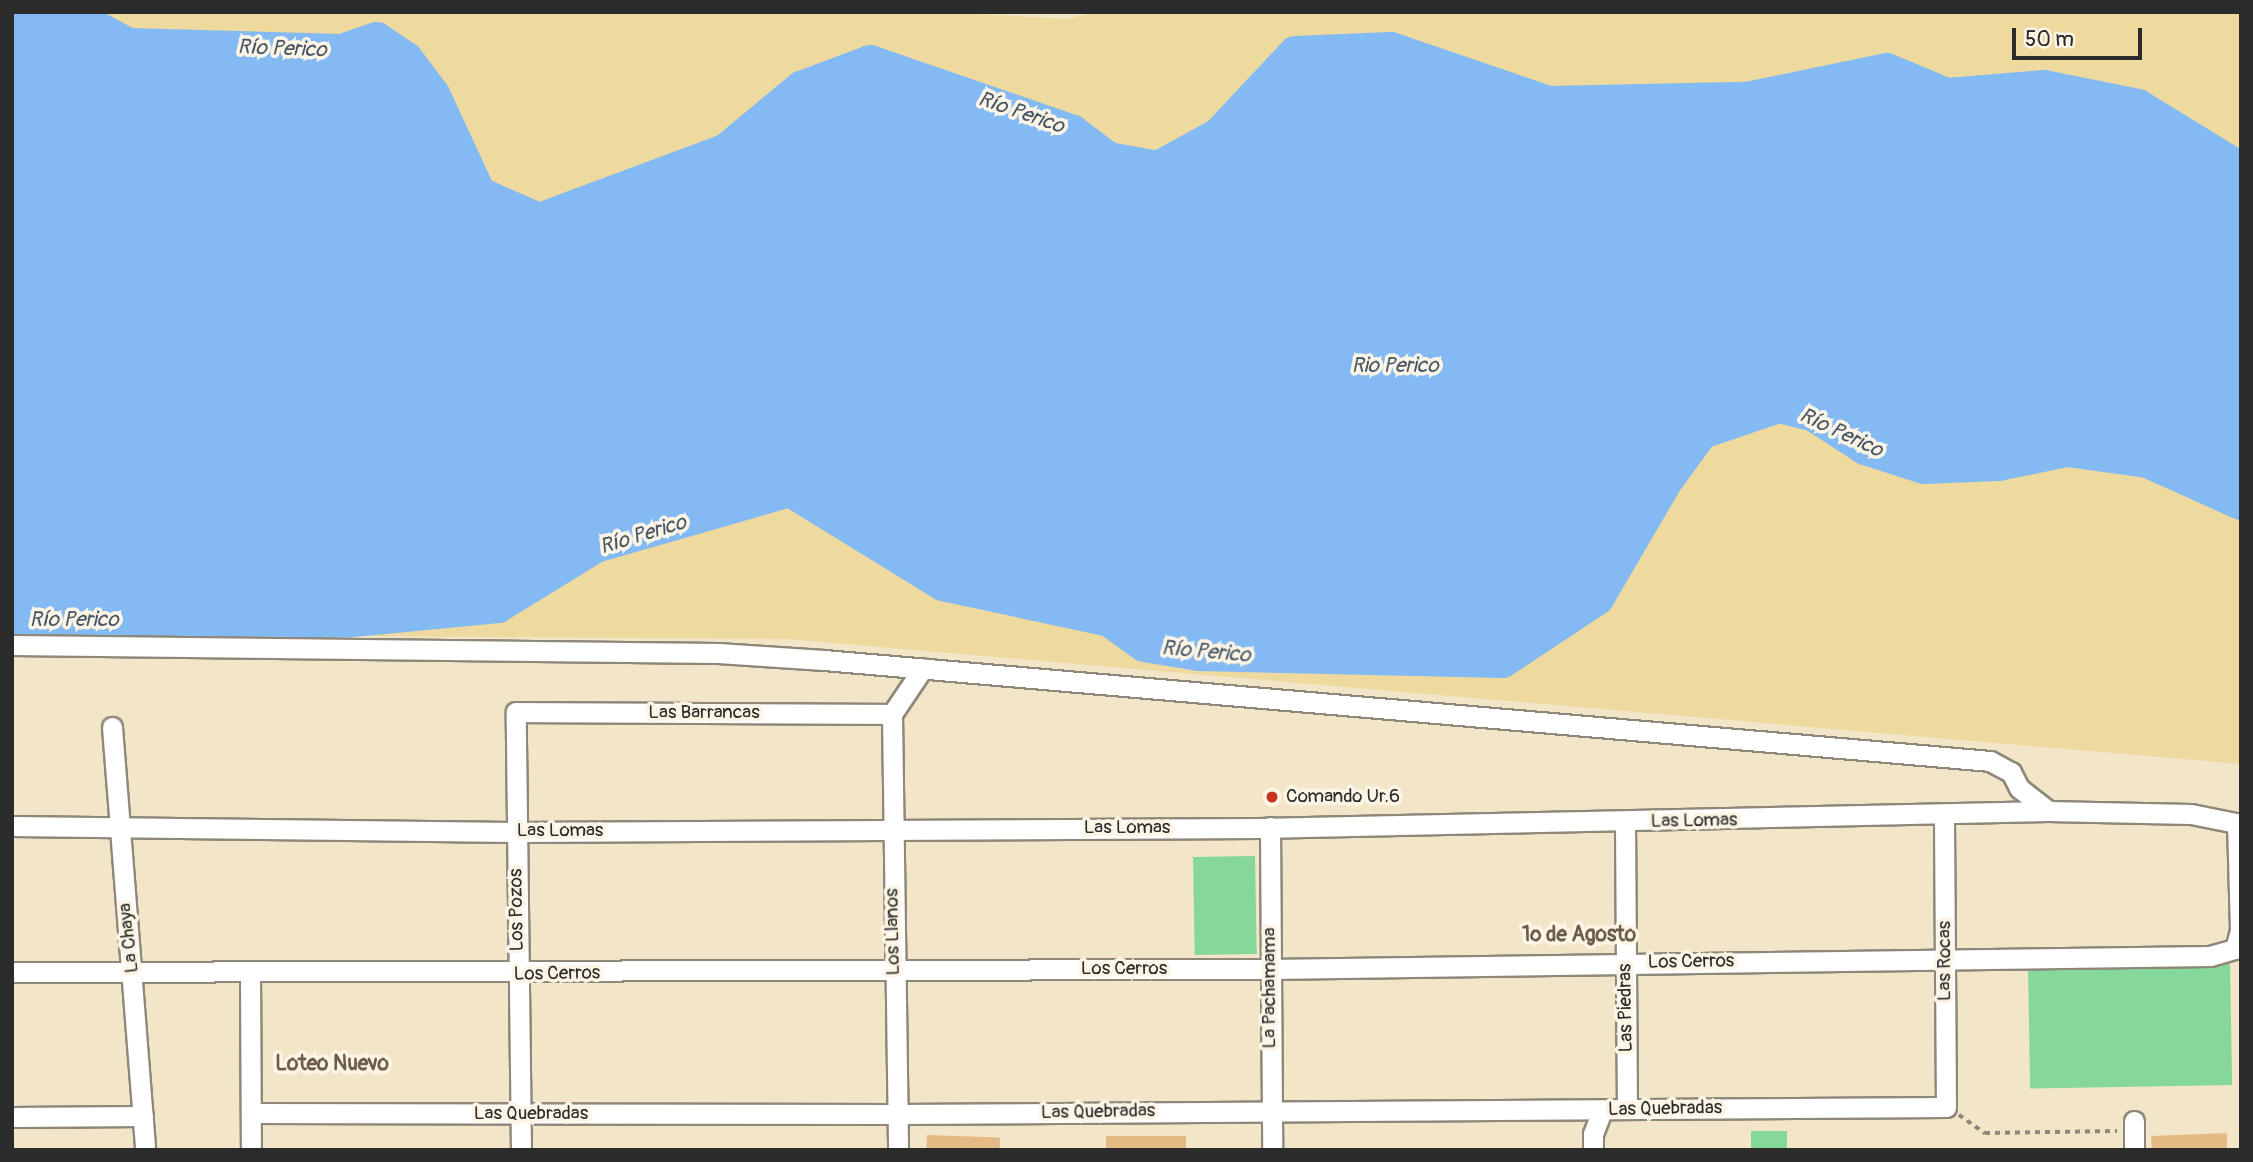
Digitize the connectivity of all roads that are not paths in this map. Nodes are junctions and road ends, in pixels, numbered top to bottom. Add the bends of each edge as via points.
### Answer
1 (12, 645) edge
2 (923, 668) junction
3 (516, 712) joint
4 (892, 714) junction
5 (112, 727) dead end
6 (2048, 811) junction
7 (1944, 816) junction
8 (1625, 823) junction
9 (2239, 823) edge
10 (117, 824) junction
11 (12, 826) edge
12 (1270, 827) junction
13 (892, 829) junction
14 (516, 832) junction
15 (1945, 958) junction
16 (1625, 963) junction
17 (1269, 969) junction
18 (893, 970) junction
19 (133, 971) junction
20 (12, 972) edge
21 (250, 972) junction
22 (518, 974) junction
23 (1945, 1107) joint
24 (1271, 1110) junction
25 (1602, 1110) junction
26 (1627, 1110) junction
27 (251, 1113) junction
28 (520, 1114) junction
29 (898, 1114) junction
30 (143, 1116) junction
31 (12, 1117) edge
32 (145, 1150) edge
33 (251, 1150) edge
34 (521, 1150) edge
35 (898, 1150) edge
36 (1272, 1150) edge
37 (1593, 1150) edge

1 - 2 street via 718,653
2 - 4 street
2 - 6 street via 1990,761 2011,772 2019,788
3 - 4 street, Las Barrancas
3 - 14 street, Los Pozos
4 - 13 street, Los Llanos
5 - 10 street, La Chaya
6 - 7 street, Las Lomas
6 - 9 street, Las Lomas via 2191,814
7 - 8 street, Las Lomas
7 - 15 street, Las Rocas
8 - 12 street, Las Lomas
8 - 16 street, Las Piedras
9 - 15 street, Los Cerros via 2240,930 2235,949 2210,956
10 - 11 street, Las Lomas
10 - 14 street, Las Lomas
10 - 19 street, La Chaya
12 - 13 street, Las Lomas
12 - 17 street, La Pachamama
13 - 14 street, Las Lomas
13 - 18 street, Los Llanos
14 - 22 street, Los Pozos
15 - 16 street, Los Cerros
15 - 23 street, Las Rocas
16 - 17 street, Los Cerros
16 - 26 street, Las Piedras
17 - 18 street, Los Cerros
17 - 24 street, La Pachamama
18 - 22 street, Los Cerros
18 - 29 street, Los Llanos
19 - 20 street, Los Cerros
19 - 21 street, Los Cerros
19 - 30 street, La Chaya
21 - 22 street, Los Cerros
21 - 27 street
22 - 28 street, Los Pozos
23 - 26 street, Las Quebradas
24 - 25 street, Las Quebradas
24 - 29 street, Las Quebradas
24 - 36 street, La Pachamama
25 - 26 street, Las Quebradas
25 - 37 street via 1593,1134
27 - 28 street, Las Quebradas
27 - 33 street
28 - 29 street, Las Quebradas
28 - 34 street, Los Pozos
29 - 35 street, Los Llanos
30 - 31 street
30 - 32 street, La Chaya

